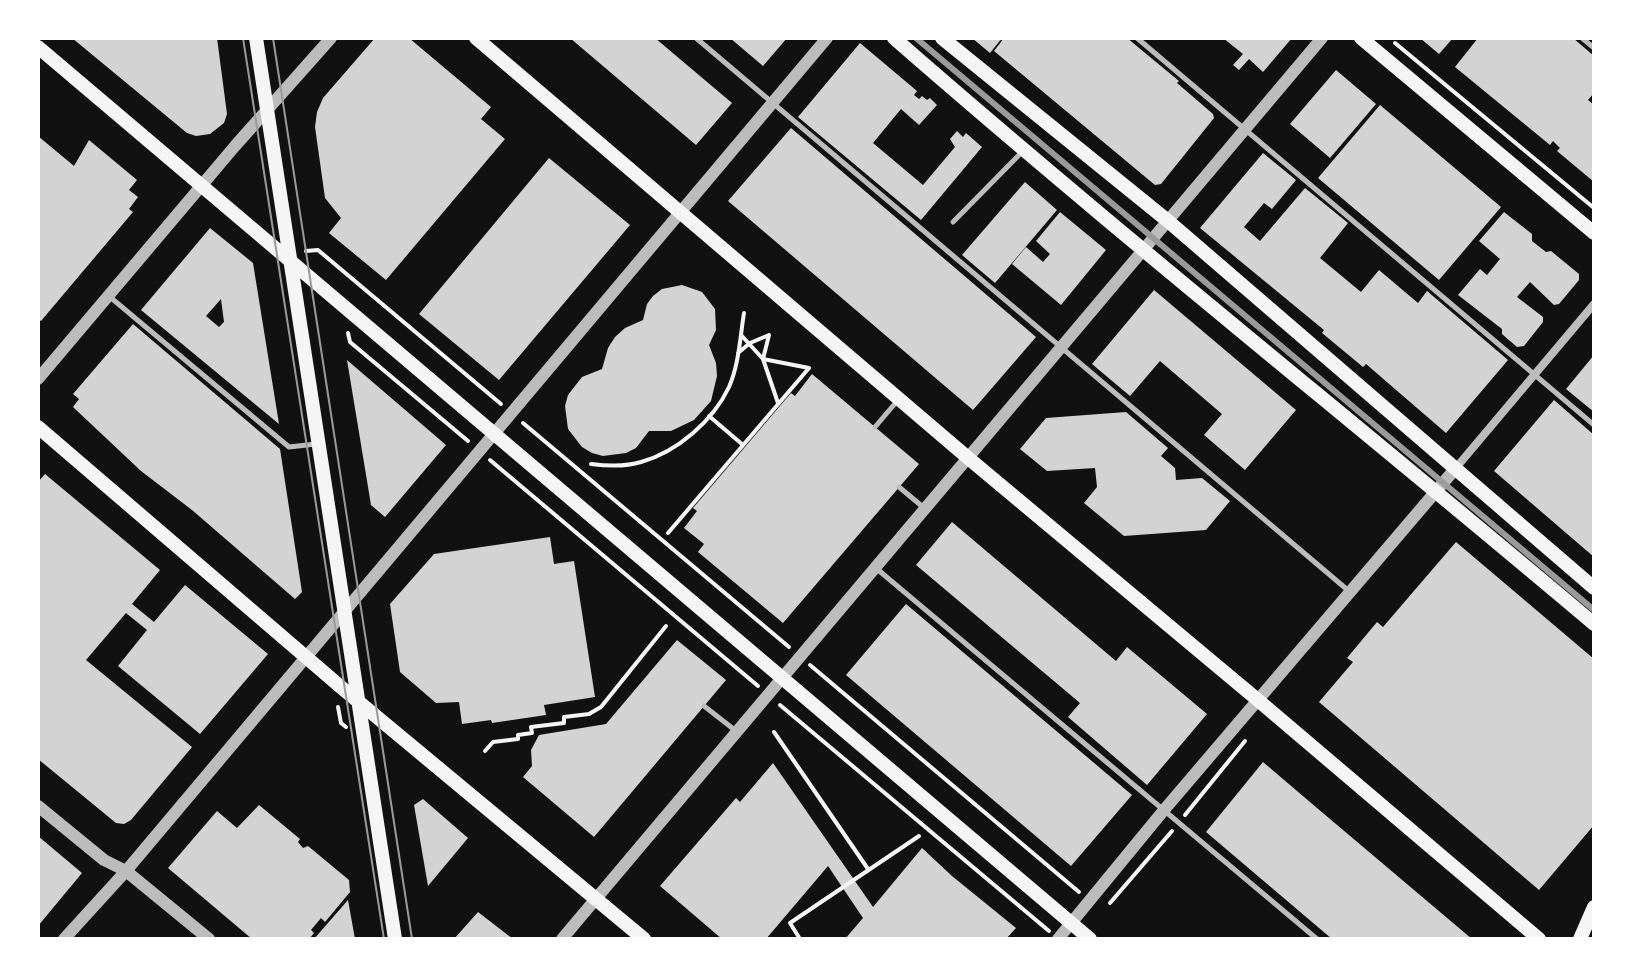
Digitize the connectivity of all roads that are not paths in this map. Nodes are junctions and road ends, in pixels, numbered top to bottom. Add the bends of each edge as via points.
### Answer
1 (256, 38) edge
2 (331, 38) edge
3 (476, 38) edge
4 (696, 38) edge
5 (827, 38) edge
6 (894, 38) edge
7 (942, 38) edge
8 (1137, 38) edge
9 (1322, 38) edge
10 (1361, 38) edge
11 (1582, 38) edge
12 (39, 42) edge
13 (1594, 48) edge
14 (773, 103) junction
15 (267, 111) junction
16 (1245, 129) junction
17 (1022, 151) junction
18 (202, 187) junction
19 (681, 212) junction
20 (1168, 221) junction
21 (953, 222) dead end
22 (1594, 233) edge
23 (1143, 251) junction
24 (291, 263) junction
25 (109, 296) junction
26 (1594, 304) edge
27 (1060, 348) junction
28 (1534, 375) junction
29 (38, 379) edge
30 (899, 399) junction
31 (1594, 425) edge
32 (38, 427) edge
33 (875, 427) dead end
34 (492, 435) junction
35 (319, 443) junction
36 (967, 457) junction
37 (1455, 469) junction
38 (899, 487) dead end
39 (1437, 491) junction
40 (924, 508) junction
41 (876, 567) junction
42 (1594, 588) edge
43 (1351, 592) junction
44 (345, 609) junction
45 (1594, 624) edge
46 (305, 657) junction
47 (782, 679) junction
48 (357, 701) junction
49 (1259, 701) junction
50 (704, 706) dead end
51 (737, 731) junction
52 (38, 806) edge
53 (1164, 810) junction
54 (126, 871) junction
55 (595, 898) junction
56 (1594, 907) edge
57 (1071, 924) junction
58 (1054, 936) edge
59 (69, 937) edge
60 (209, 939) edge
61 (395, 939) edge
62 (562, 939) edge
63 (644, 939) edge
64 (1090, 939) edge
65 (1317, 939) edge
66 (1539, 939) edge
67 (1580, 939) edge

1 - 15 main road
2 - 15 street
3 - 19 main road
4 - 14 lane
5 - 14 street
6 - 17 main road
7 - 20 main road
8 - 16 lane
9 - 16 street
10 - 22 main road
11 - 13 lane
12 - 18 main road
14 - 19 street
14 - 27 lane
15 - 18 street
15 - 24 main road
16 - 20 street
16 - 28 lane
17 - 21 lane
17 - 23 main road
18 - 24 main road
18 - 25 street
19 - 30 main road
19 - 34 street
20 - 23 street
20 - 37 main road
23 - 27 street
23 - 39 main road
24 - 34 main road
24 - 35 main road
25 - 29 street
25 - 35 lane via 289,447
26 - 28 street
27 - 36 street
27 - 43 lane
28 - 31 lane
28 - 37 street
30 - 33 lane
30 - 36 main road
32 - 46 main road
34 - 44 street
34 - 47 main road
35 - 44 main road
36 - 40 street
36 - 49 main road
37 - 39 street
37 - 42 main road
38 - 40 lane
39 - 43 street
39 - 45 main road
40 - 41 street
41 - 47 street
41 - 53 lane
43 - 49 street
44 - 46 street
44 - 48 main road
46 - 48 main road
46 - 54 street
47 - 51 street
47 - 57 main road
48 - 55 main road
48 - 61 main road
49 - 53 street
49 - 66 main road
50 - 51 lane
51 - 55 street
52 - 54 street via 104,860
53 - 57 street
53 - 65 lane
54 - 59 street
54 - 60 street
55 - 62 street
55 - 63 main road
56 - 67 main road
57 - 58 street
57 - 64 main road

